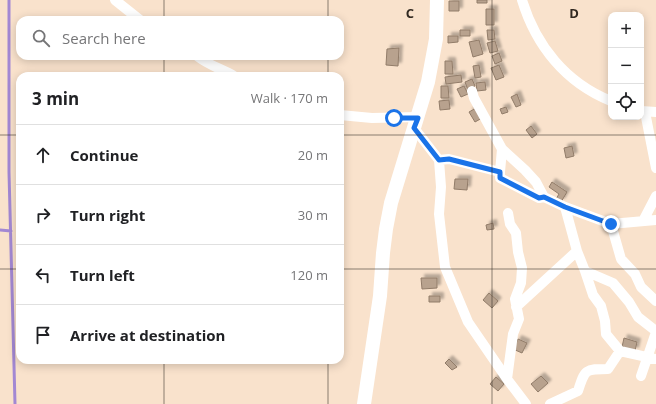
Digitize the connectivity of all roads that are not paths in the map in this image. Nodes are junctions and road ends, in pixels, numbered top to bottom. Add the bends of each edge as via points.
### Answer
1 (115, 0) edge
2 (437, 0) edge
3 (522, 0) edge
4 (135, 16) edge
5 (202, 60) edge
6 (227, 72) edge
7 (472, 91) dead end
8 (608, 99) edge
9 (644, 111) edge
10 (656, 112) edge
11 (344, 115) edge
12 (644, 115) edge
13 (416, 123) junction
14 (502, 149) junction
15 (439, 160) junction
16 (656, 168) edge
17 (500, 172) junction
18 (656, 196) edge
19 (544, 197) junction
20 (565, 207) junction
21 (508, 214) dead end
22 (656, 220) edge
23 (643, 221) junction
24 (611, 224) junction
25 (577, 251) junction
26 (586, 271) junction
27 (656, 301) edge
28 (516, 307) junction
29 (656, 333) edge
30 (620, 351) junction
31 (652, 358) edge
32 (641, 376) dead end
33 (506, 379) junction
34 (364, 404) edge
35 (526, 404) edge
36 (550, 404) edge

1 - 4 street
2 - 13 main road via 433,60
3 - 8 street via 539,39 554,61 584,87
5 - 6 street
7 - 14 street
9 - 10 street
11 - 13 street
12 - 16 street
13 - 15 street
13 - 34 main road via 391,203 386,229 380,296
14 - 17 street
14 - 19 street via 536,182
15 - 17 street via 449,159
15 - 33 street via 439,214 445,267 468,322
17 - 19 street via 500,178 539,198
18 - 23 street
19 - 20 street
20 - 24 street
20 - 25 street
21 - 28 street via 510,224 516,233 522,268 521,283 515,299
22 - 23 street
23 - 24 street
24 - 27 street via 621,259 635,274 641,287
25 - 26 street
25 - 28 street
26 - 29 street via 613,283 638,317
26 - 30 street via 593,295 605,320 606,334
28 - 33 street via 519,319 513,334
29 - 31 street
30 - 31 street
30 - 36 street via 608,369 590,369 583,374 578,391
31 - 32 street
33 - 35 street

